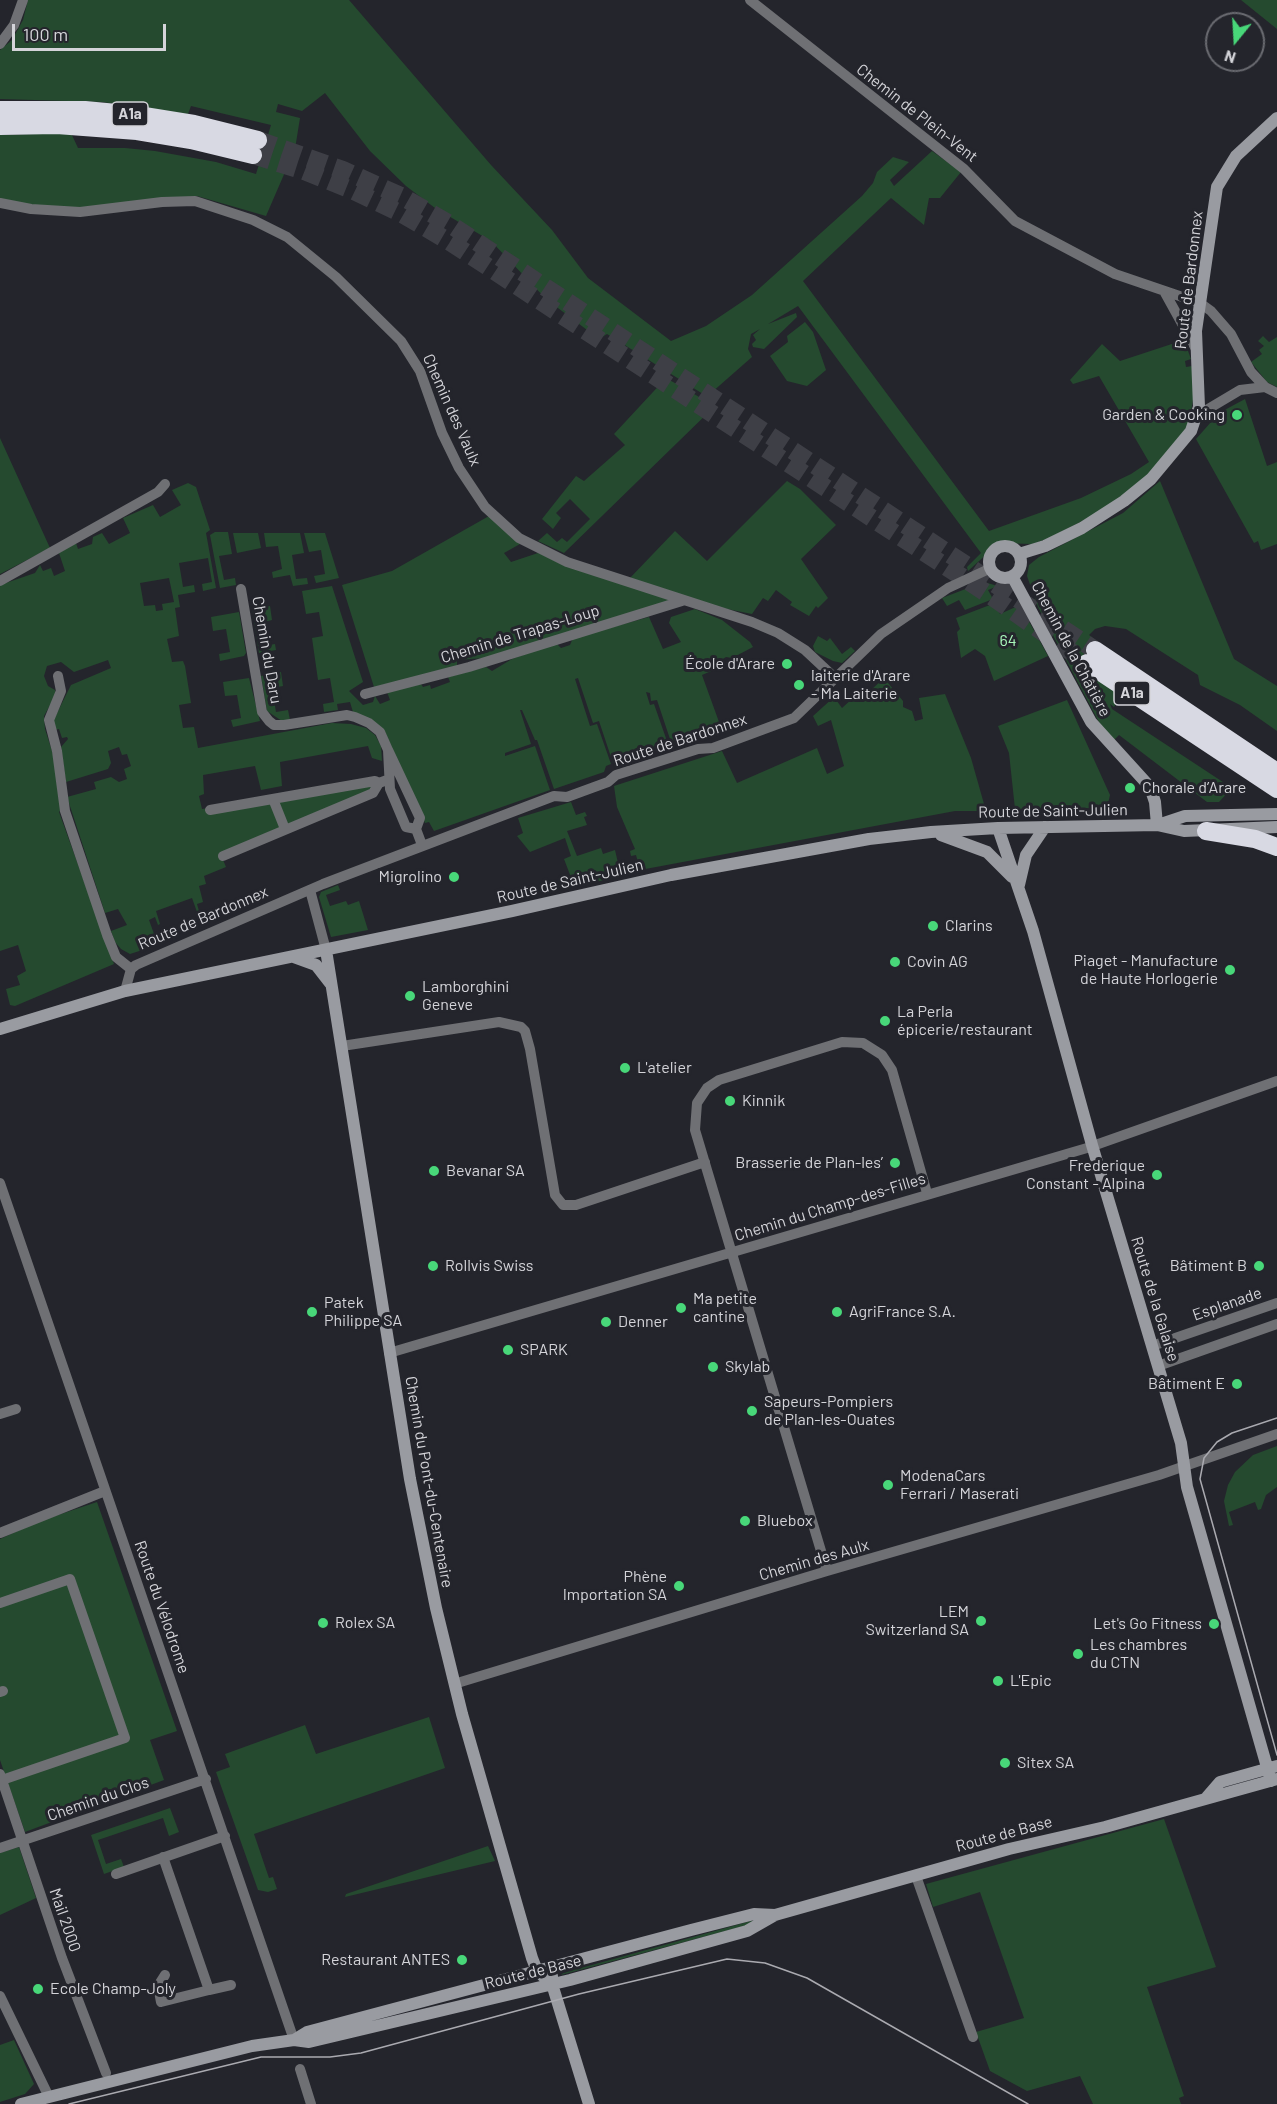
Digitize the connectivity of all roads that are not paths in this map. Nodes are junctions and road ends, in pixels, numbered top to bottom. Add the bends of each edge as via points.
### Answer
1 (23, 0) edge
2 (750, 0) edge
3 (0, 44) edge
4 (0, 110) edge
5 (1277, 118) edge
6 (0, 126) edge
7 (0, 203) edge
8 (1164, 291) junction
9 (1200, 303) junction
10 (1196, 349) junction
11 (1265, 387) junction
12 (1277, 393) edge
13 (1198, 415) junction
14 (165, 484) dead end
15 (1019, 554) junction
16 (991, 568) junction
17 (1012, 576) junction
18 (0, 581) edge
19 (241, 589) dead end
20 (683, 601) junction
21 (58, 676) dead end
22 (836, 678) junction
23 (364, 694) dead end
24 (388, 750) junction
25 (1277, 772) edge
26 (1252, 774) junction
27 (383, 782) junction
28 (1277, 789) edge
29 (273, 799) junction
30 (1277, 799) edge
31 (210, 810) dead end
32 (1277, 814) edge
33 (1156, 825) junction
34 (1045, 827) junction
35 (1277, 827) edge
36 (411, 828) junction
37 (998, 828) junction
38 (285, 829) junction
39 (1206, 831) junction
40 (932, 832) junction
41 (422, 845) junction
42 (1277, 847) edge
43 (223, 856) dead end
44 (1019, 886) junction
45 (310, 890) junction
46 (326, 950) junction
47 (293, 956) junction
48 (131, 969) junction
49 (333, 988) junction
50 (125, 991) junction
51 (1, 1026) edge
52 (342, 1046) junction
53 (1277, 1081) edge
54 (1092, 1145) junction
55 (705, 1162) junction
56 (0, 1183) edge
57 (927, 1193) junction
58 (732, 1251) junction
59 (1277, 1303) edge
60 (1277, 1324) edge
61 (1152, 1346) junction
62 (389, 1353) junction
63 (1158, 1366) junction
64 (16, 1409) dead end
65 (0, 1414) edge
66 (1277, 1434) edge
67 (1184, 1466) junction
68 (105, 1491) junction
69 (0, 1533) edge
70 (827, 1571) junction
71 (0, 1604) edge
72 (454, 1684) junction
73 (1272, 1767) edge
74 (1, 1777) edge
75 (206, 1779) junction
76 (1274, 1780) edge
77 (1207, 1797) junction
78 (225, 1836) junction
79 (22, 1840) junction
80 (0, 1848) edge
81 (163, 1857) junction
82 (116, 1874) dead end
83 (916, 1876) junction
84 (775, 1915) junction
85 (554, 1966) junction
86 (537, 1971) junction
87 (165, 1975) dead end
88 (552, 1984) junction
89 (231, 1985) dead end
90 (533, 1988) junction
91 (209, 1990) junction
92 (0, 1996) edge
93 (973, 2037) dead end
94 (294, 2040) junction
95 (300, 2069) dead end
96 (106, 2073) dead end
97 (48, 2095) junction
98 (21, 2104) edge
99 (310, 2104) edge
100 (589, 2104) edge

1 - 3 street via 14,25
2 - 8 street, Chemin de Plein-Vent via 964,169 1015,221 1115,274
4 - 6 highway, A1a via 85,110 138,115 194,124 256,148 137,131 66,125
5 - 9 street, Route de Bardonnex via 1236,156 1217,187
7 - 20 street, Chemin des Vaulx via 31,210 80,212 195,201 253,220 287,237 344,284 410,353 459,468 479,498 506,526 529,544 567,562
8 - 9 street, Chemin de Plein-Vent
8 - 10 street
9 - 10 street, Route de Bardonnex
9 - 11 street via 1226,327 1251,372
10 - 13 street, Route de Bardonnex
11 - 12 street
11 - 13 street via 1240,390
13 - 15 street, Route de Bardonnex via 1187,438 1137,492 1083,528
14 - 18 street via 158,492
15 - 16 street, Route de Bardonnex via 1011,547 998,548 990,557
15 - 17 street via 1020,567
16 - 17 street via 998,576
16 - 22 street, Route de Bardonnex via 924,603 881,634
17 - 33 street, Chemin de la Châtière via 1090,722 1150,787
19 - 24 street, Chemin du Daru via 262,712 269,721 284,725 347,715 380,732
20 - 22 street, Chemin des Vaulx via 778,633 805,650
20 - 23 street, Chemin de Trapas-Loup via 469,667
21 - 48 street via 61,691 49,720 65,811 116,957
22 - 41 street, Route de Bardonnex via 794,718 774,727 616,776 567,796 554,796
24 - 27 street, Chemin du Daru
24 - 36 street, Chemin du Daru via 420,818
25 - 26 highway, A1a via 1091,656
26 - 28 highway, A1a
26 - 30 highway, A1a
27 - 29 street
27 - 36 street, Chemin du Daru
27 - 38 street via 373,793
29 - 31 street
29 - 38 street
32 - 33 street, Route de Saint-Julien via 1185,816
33 - 34 street, Route de Saint-Julien
33 - 39 street, Route de Saint-Julien
34 - 37 street, Route de Saint-Julien
34 - 44 street via 1026,855
35 - 39 street, Route de Saint-Julien
36 - 41 street, Chemin du Daru
37 - 40 street, Route de Saint-Julien
37 - 44 street, Route de la Galaise
38 - 43 street
39 - 42 highway
40 - 44 street via 987,852
40 - 46 street, Route de Saint-Julien via 709,867
41 - 45 street, Route de Bardonnex
44 - 54 street, Route de la Galaise
45 - 46 street
45 - 48 street, Route de Bardonnex
46 - 47 street, Route de Saint-Julien
46 - 49 street, Chemin du Pont-du-Centenaire
47 - 49 street via 323,971
47 - 50 street, Route de Saint-Julien
48 - 50 street, Route de Bardonnex
49 - 52 street, Chemin du Pont-du-Centenaire
50 - 51 street, Route de Saint-Julien
52 - 55 street via 499,1022 520,1027 530,1049 555,1195 563,1205 576,1205
52 - 62 street, Chemin du Pont-du-Centenaire
53 - 54 street, Chemin du Champ-des-Filles
54 - 57 street, Chemin du Champ-des-Filles
54 - 61 street, Route de la Galaise
55 - 57 street via 694,1130 694,1117 700,1097 712,1084 842,1042 857,1041 878,1051 889,1064
55 - 58 street
56 - 68 street, Route du Vélodrome
57 - 58 street, Chemin du Champ-des-Filles
58 - 62 street, Chemin du Champ-des-Filles
58 - 70 street
59 - 61 street, Esplanade
60 - 63 street
61 - 63 street, Route de la Galaise
62 - 72 street, Chemin du Pont-du-Centenaire via 410,1479
63 - 67 street, Route de la Galaise
64 - 65 street
66 - 67 street, Chemin des Aulx
67 - 70 street, Chemin des Aulx
67 - 73 street, Route de la Galaise via 1212,1576
68 - 69 street
68 - 75 street, Route du Vélodrome
70 - 72 street, Chemin des Aulx
71 - 74 street via 70,1580 125,1738
72 - 86 street, Chemin du Pont-du-Centenaire
73 - 76 street, Route de la Galaise
73 - 77 street, Route de Base via 1220,1782
74 - 79 street, Mail 2000
75 - 78 street, Route du Vélodrome
75 - 79 street, Chemin du Clos
76 - 77 street, Route de Base
77 - 83 street, Route de Base
78 - 81 street
78 - 94 street, Route du Vélodrome
79 - 80 street, Chemin du Clos
79 - 96 street, Mail 2000
81 - 82 street
81 - 91 street
83 - 84 street, Route de Base
83 - 93 street
84 - 85 street, Route de Base via 754,1914
84 - 88 street, Route de Base via 747,1931
85 - 86 street, Route de Base
85 - 88 street
86 - 88 street
86 - 90 street
86 - 94 street, Route de Base via 315,2030
87 - 91 street via 158,1986 161,2002
88 - 90 street, Route de Base
88 - 100 street
89 - 91 street
90 - 94 street, Route de Base via 317,2040
92 - 97 street
94 - 97 street, Route de Base via 252,2046
95 - 99 street
97 - 98 street, Route de Base

